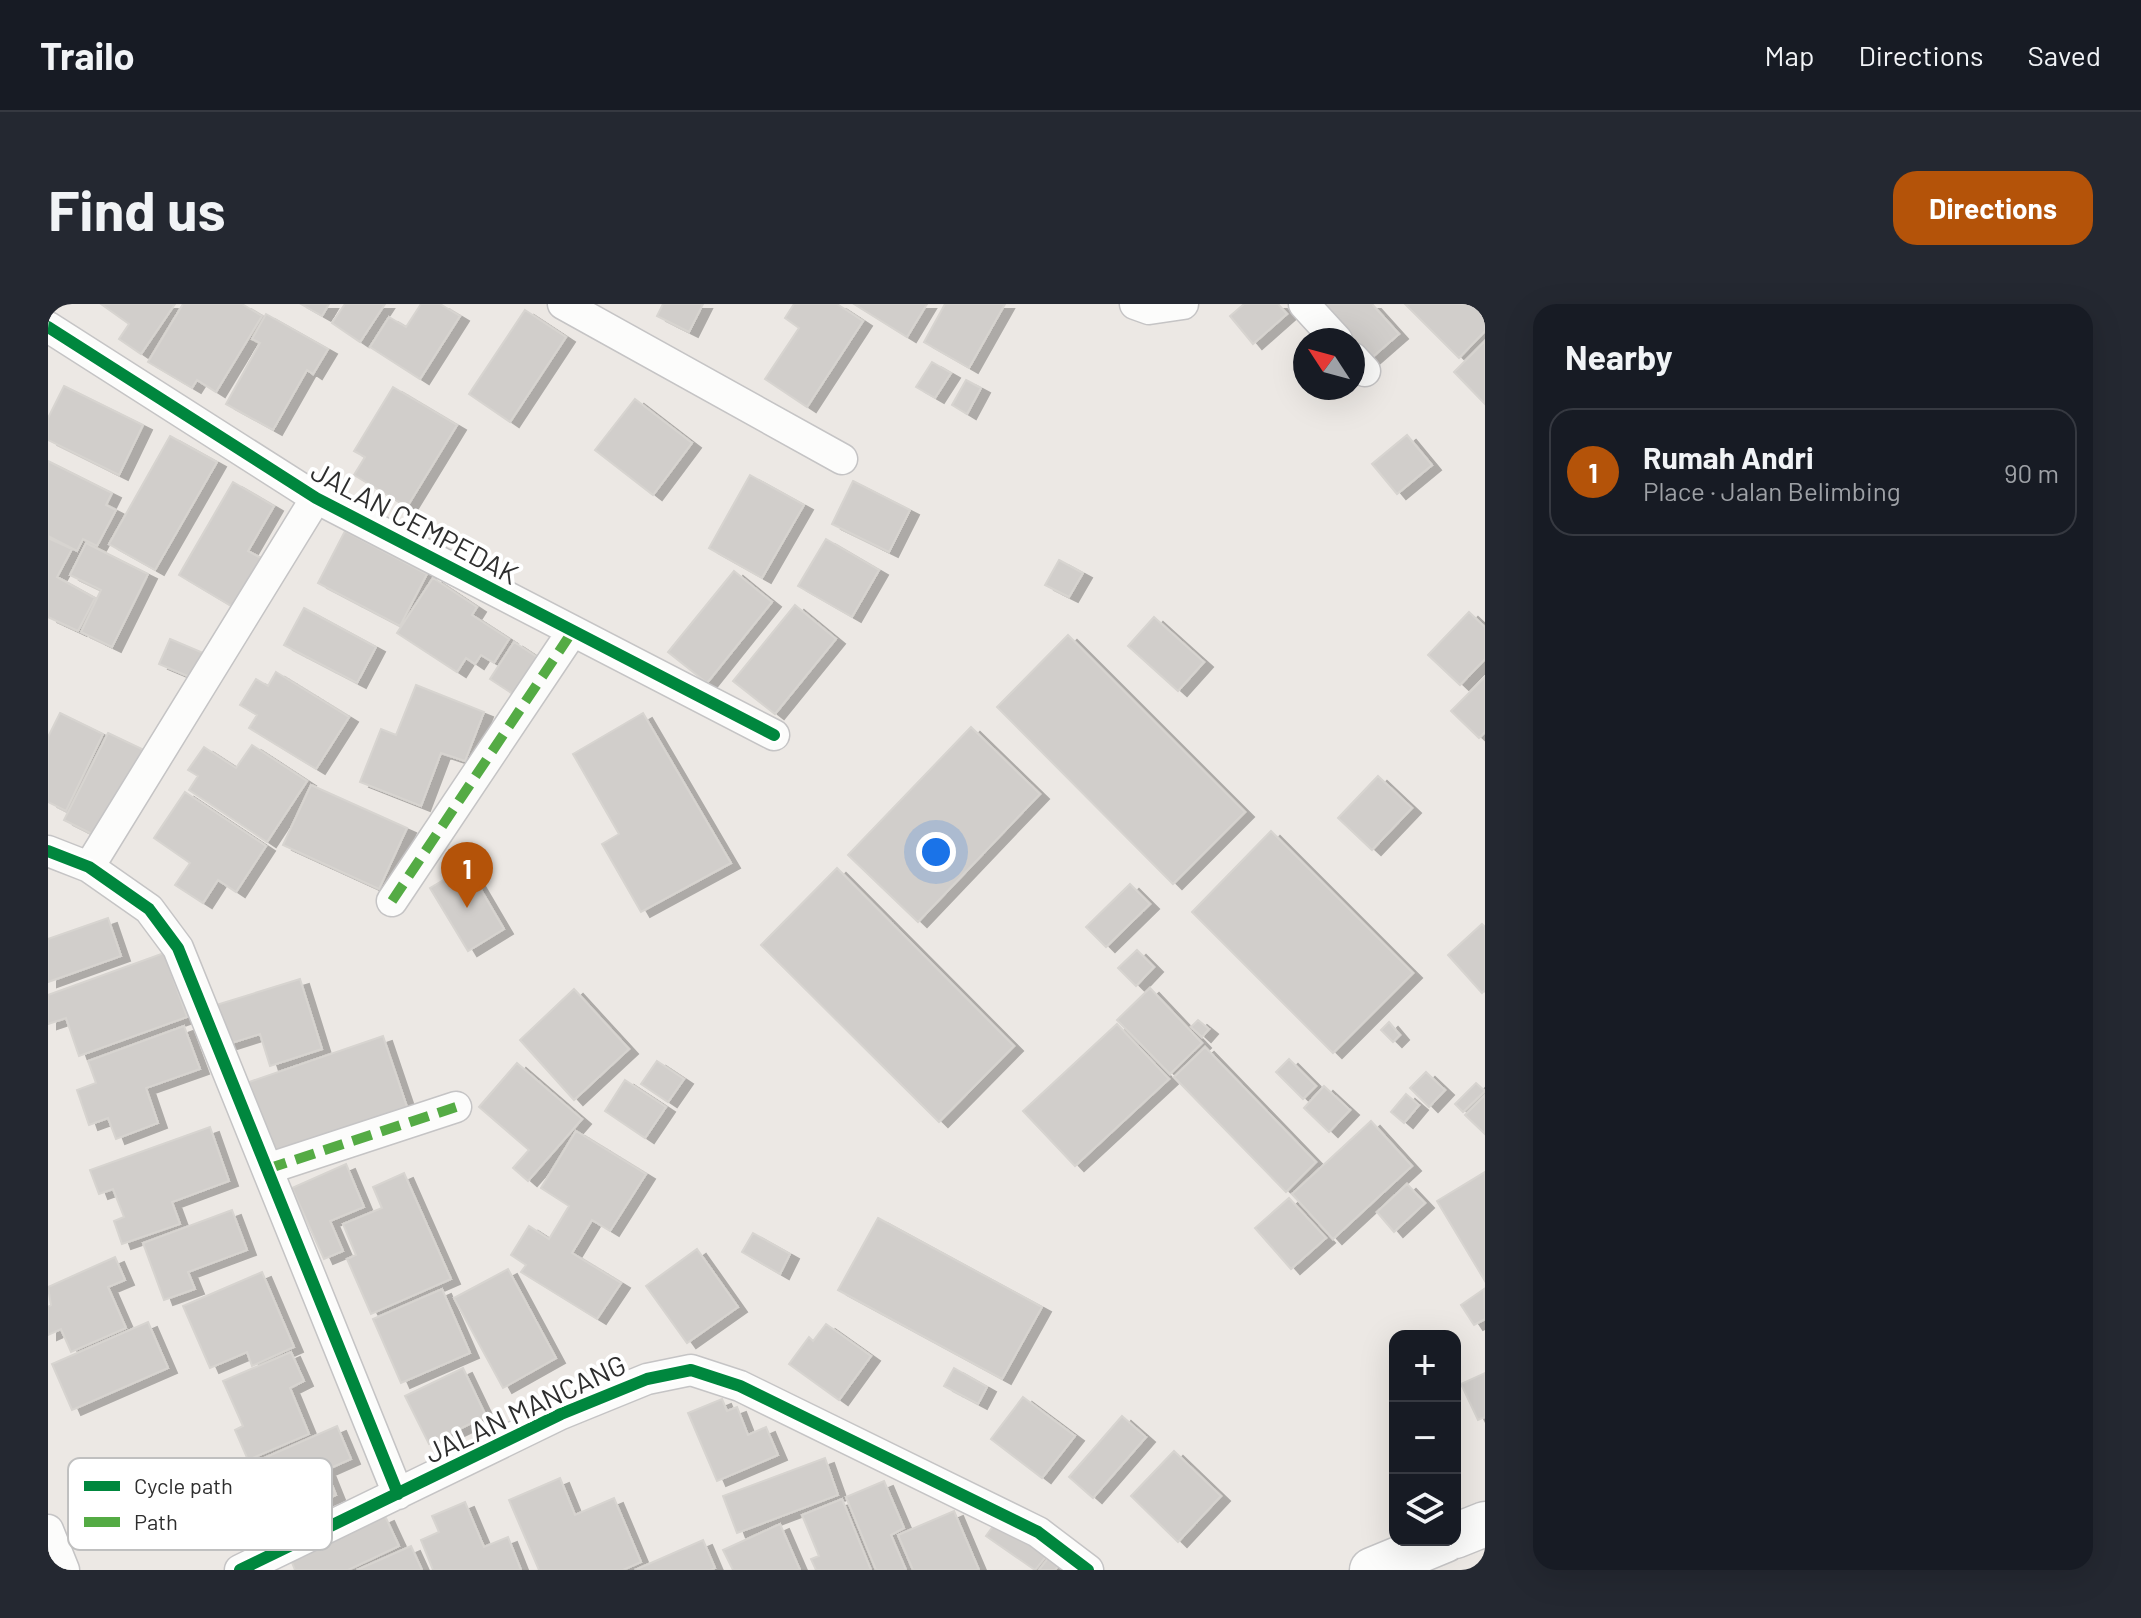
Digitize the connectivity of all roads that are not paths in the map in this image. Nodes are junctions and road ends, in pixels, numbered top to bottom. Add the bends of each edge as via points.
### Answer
1 (563, 304) edge
2 (1135, 304) edge
3 (1183, 304) edge
4 (1304, 304) edge
5 (48, 327) edge
6 (1326, 328) edge
7 (842, 459) dead end
8 (316, 498) junction
9 (572, 632) junction
10 (774, 735) dead end
11 (48, 851) edge
12 (89, 867) junction
13 (392, 901) dead end
14 (456, 1107) dead end
15 (267, 1169) junction
16 (398, 1494) junction
17 (1485, 1524) edge
18 (332, 1526) edge
19 (48, 1530) edge
20 (1461, 1534) edge
21 (1430, 1546) edge
22 (282, 1550) edge
23 (64, 1570) edge
24 (240, 1570) edge
25 (1088, 1570) edge
26 (1372, 1570) edge

1 - 7 street
2 - 3 street via 1149,309
4 - 6 street
5 - 8 street, JALAN CEMPEDAK
8 - 9 street, JALAN CEMPEDAK
8 - 12 street
9 - 10 street, JALAN CEMPEDAK
9 - 13 street
11 - 12 street
12 - 15 street via 149,909 178,948
14 - 15 street
15 - 16 street
16 - 18 street, JALAN MANCANG
16 - 25 street, JALAN MANCANG via 561,1414 647,1379 691,1370 740,1386 1038,1532
17 - 20 main road
19 - 23 street
21 - 26 main road
22 - 24 street, JALAN MANCANG

